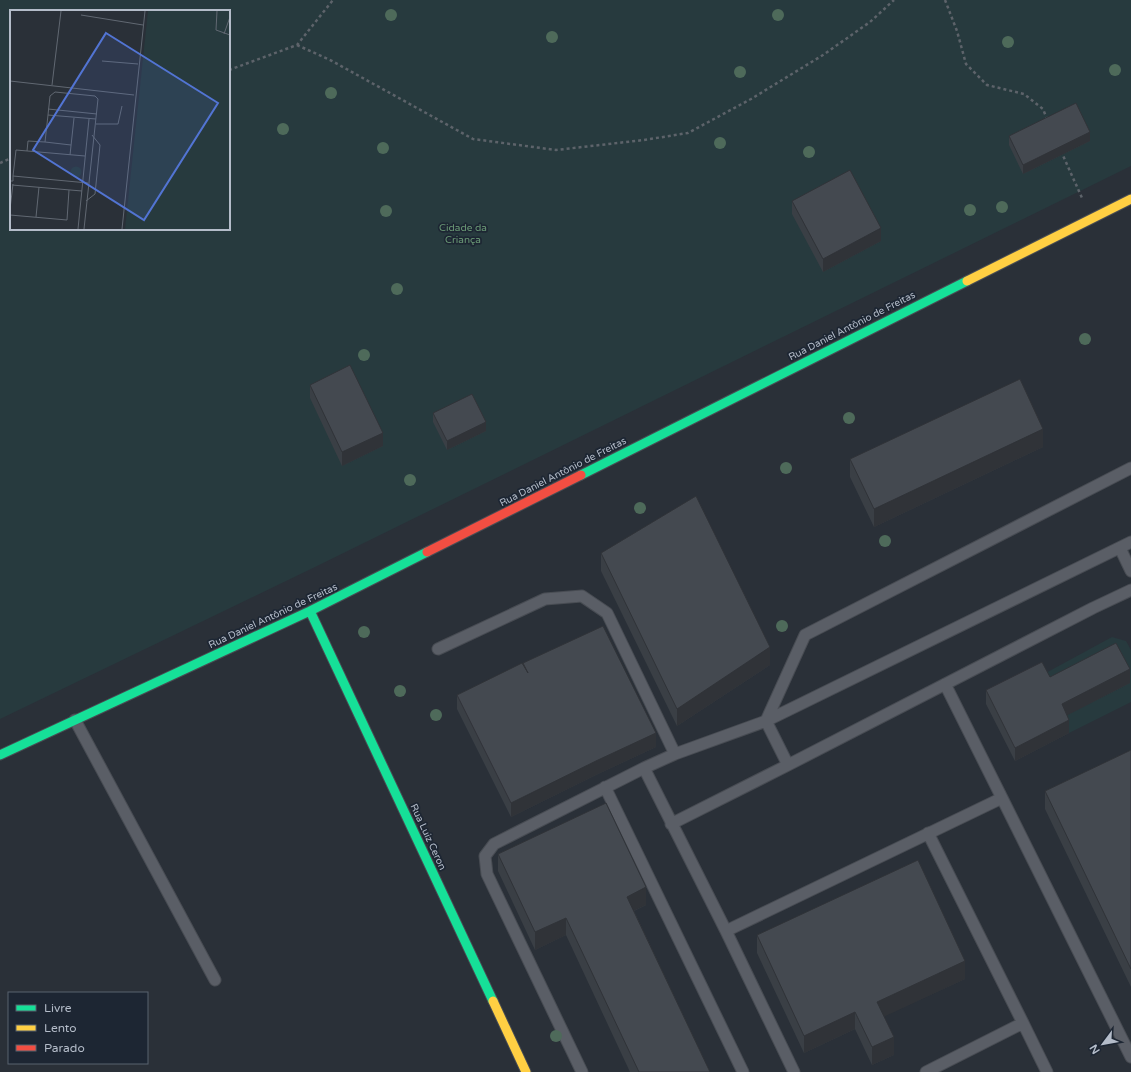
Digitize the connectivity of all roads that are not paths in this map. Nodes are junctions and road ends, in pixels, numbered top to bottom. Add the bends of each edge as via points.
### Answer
1 (1131, 198) edge
2 (1131, 468) edge
3 (1131, 542) edge
4 (1120, 548) junction
5 (1131, 571) edge
6 (1131, 590) edge
7 (310, 611) junction
8 (438, 650) dead end
9 (945, 684) junction
10 (75, 720) junction
11 (766, 721) junction
12 (675, 754) junction
13 (0, 755) edge
14 (788, 765) junction
15 (644, 768) junction
16 (605, 787) junction
17 (1002, 798) junction
18 (671, 824) junction
19 (928, 833) junction
20 (726, 931) junction
21 (215, 980) dead end
22 (1023, 1023) junction
23 (1131, 1057) edge
24 (526, 1072) edge
25 (582, 1072) edge
26 (743, 1072) edge
27 (794, 1072) edge
28 (926, 1072) edge
29 (1047, 1072) edge

1 - 7 street, Rua Daniel Antônio de Freitas
2 - 11 lane via 805,635
3 - 4 lane
4 - 5 lane
4 - 11 lane
6 - 9 lane
7 - 10 street, Rua Daniel Antônio de Freitas
7 - 24 street, Rua Luiz Ceron
8 - 12 lane via 545,599 582,596 607,613
9 - 14 lane
9 - 17 lane
10 - 13 street, Rua Daniel Antônio de Freitas
10 - 21 lane
11 - 12 lane
11 - 14 lane
12 - 15 lane
14 - 18 lane
15 - 16 lane
15 - 18 lane
16 - 25 lane via 494,844 485,856 487,874
16 - 26 lane
17 - 19 lane
17 - 23 lane
18 - 20 lane
19 - 20 lane
19 - 22 lane
20 - 27 lane
22 - 28 lane
22 - 29 lane

